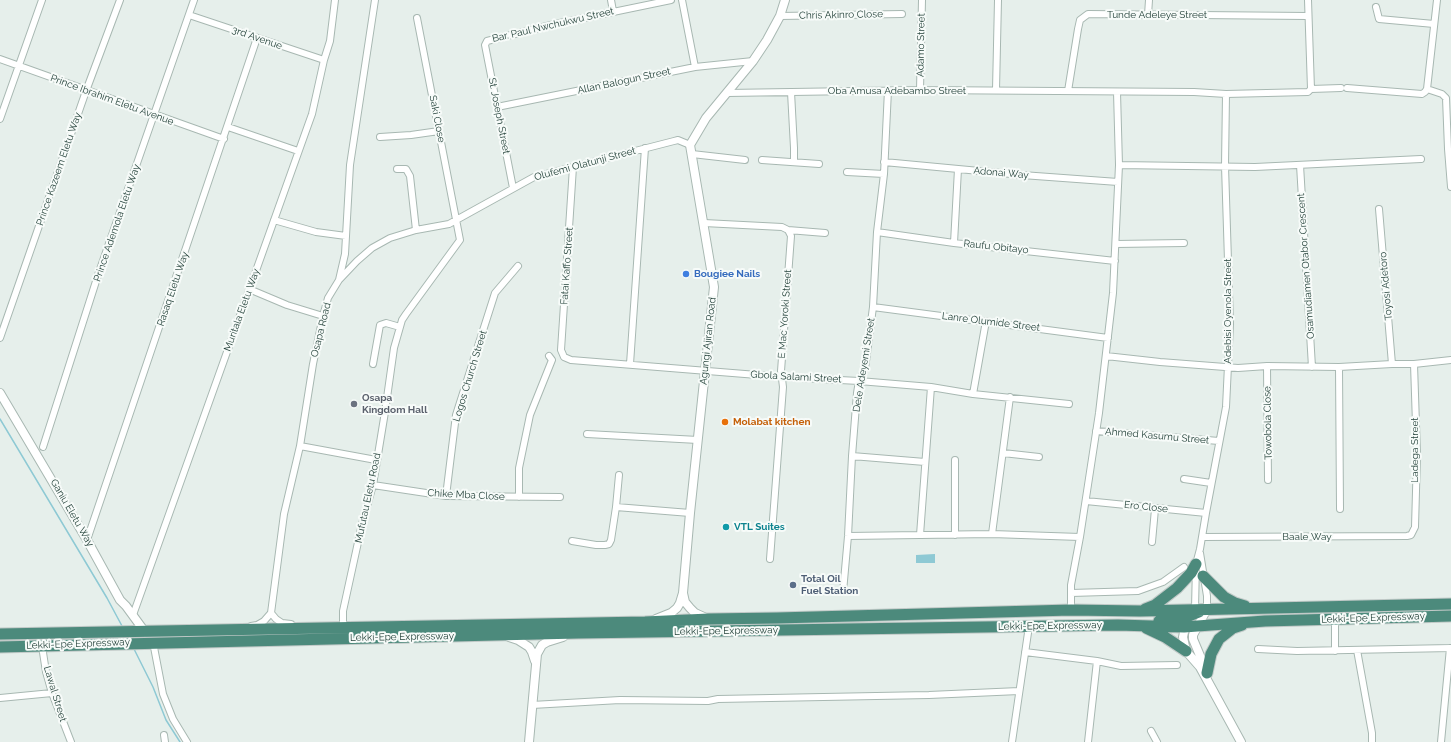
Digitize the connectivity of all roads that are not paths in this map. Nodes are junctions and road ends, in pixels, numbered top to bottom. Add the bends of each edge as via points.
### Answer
1 (42, 0) edge
2 (120, 0) edge
3 (194, 0) edge
4 (335, 0) edge
5 (375, 0) edge
6 (611, 0) edge
7 (671, 0) edge
8 (682, 0) edge
9 (785, 0) edge
10 (922, 0) edge
11 (998, 0) edge
12 (1149, 0) edge
13 (1308, 0) edge
14 (1437, 0) edge
15 (1376, 7) dead end
16 (613, 11) junction
17 (902, 14) dead end
18 (189, 15) junction
19 (1148, 15) junction
20 (780, 16) junction
21 (1308, 16) junction
22 (417, 18) dead end
23 (1434, 24) junction
24 (257, 38) junction
25 (485, 45) joint
26 (0, 59) edge
27 (324, 60) junction
28 (752, 62) junction
29 (18, 67) junction
30 (694, 67) junction
31 (1311, 89) junction
32 (1427, 89) junction
33 (888, 90) junction
34 (920, 90) junction
35 (996, 90) junction
36 (86, 91) junction
37 (1068, 91) junction
38 (791, 92) junction
39 (1117, 92) junction
40 (727, 93) junction
41 (1226, 94) junction
42 (497, 107) junction
43 (155, 116) junction
44 (0, 119) edge
45 (228, 127) junction
46 (439, 131) junction
47 (380, 137) dead end
48 (224, 139) junction
49 (690, 145) junction
50 (645, 148) junction
51 (298, 152) junction
52 (692, 154) junction
53 (1421, 159) dead end
54 (745, 160) dead end
55 (762, 160) dead end
56 (794, 161) junction
57 (884, 162) junction
58 (819, 164) dead end
59 (1119, 165) junction
60 (1300, 165) junction
61 (1225, 166) junction
62 (573, 167) junction
63 (397, 169) dead end
64 (958, 169) junction
65 (847, 172) dead end
66 (884, 174) junction
67 (1118, 182) junction
68 (1451, 187) edge
69 (513, 188) junction
70 (1379, 209) dead end
71 (274, 220) junction
72 (455, 220) junction
73 (704, 223) junction
74 (416, 230) junction
75 (788, 230) junction
76 (878, 232) junction
77 (825, 233) dead end
78 (346, 236) junction
79 (954, 243) junction
80 (1184, 243) dead end
81 (1116, 244) junction
82 (345, 254) junction
83 (357, 261) junction
84 (1115, 261) junction
85 (518, 266) dead end
86 (339, 280) junction
87 (249, 289) junction
88 (874, 307) junction
89 (322, 316) junction
90 (986, 321) junction
91 (400, 327) junction
92 (0, 338) edge
93 (1108, 338) junction
94 (549, 356) dead end
95 (1106, 356) junction
96 (571, 360) joint
97 (1451, 360) edge
98 (372, 364) dead end
99 (630, 364) junction
100 (1392, 364) junction
101 (1414, 364) junction
102 (1267, 366) junction
103 (1228, 367) junction
104 (1312, 367) junction
105 (1339, 367) junction
106 (705, 372) junction
107 (782, 377) junction
108 (859, 381) junction
109 (931, 386) junction
110 (0, 393) edge
111 (973, 394) junction
112 (1010, 397) junction
113 (1068, 404) dead end
114 (1096, 430) junction
115 (587, 434) dead end
116 (698, 440) junction
117 (1219, 441) junction
118 (300, 446) junction
119 (43, 447) dead end
120 (1002, 453) junction
121 (852, 456) junction
122 (1039, 456) dead end
123 (376, 460) junction
124 (955, 460) dead end
125 (925, 462) junction
126 (619, 475) dead end
127 (1184, 479) dead end
128 (1268, 480) dead end
129 (1211, 483) junction
130 (373, 485) junction
131 (446, 496) junction
132 (560, 497) dead end
133 (519, 498) junction
134 (1086, 501) junction
135 (616, 508) junction
136 (1156, 509) junction
137 (1340, 510) dead end
138 (690, 512) junction
139 (1206, 513) junction
140 (955, 534) junction
141 (992, 534) junction
142 (920, 535) junction
143 (1411, 535) joint
144 (848, 536) junction
145 (1080, 537) junction
146 (1202, 537) junction
147 (87, 540) junction
148 (572, 542) dead end
149 (1152, 542) dead end
150 (1200, 549) junction
151 (770, 559) dead end
152 (1196, 564) junction
153 (1184, 567) dead end
154 (1203, 576) junction
155 (843, 592) dead end
156 (683, 593) junction
157 (1071, 593) junction
158 (1451, 604) edge
159 (1341, 606) junction
160 (1262, 608) junction
161 (1207, 609) junction
162 (1071, 610) junction
163 (1140, 611) junction
164 (271, 613) junction
165 (1192, 613) junction
166 (133, 615) junction
167 (1451, 616) edge
168 (709, 619) junction
169 (1335, 620) junction
170 (1265, 621) junction
171 (645, 622) junction
172 (1200, 623) junction
173 (1118, 625) junction
174 (1029, 626) junction
175 (1081, 626) junction
176 (306, 627) junction
177 (343, 627) junction
178 (1184, 627) junction
179 (238, 630) junction
180 (64, 633) junction
181 (0, 634) edge
182 (578, 634) junction
183 (496, 635) junction
184 (145, 637) junction
185 (0, 638) edge
186 (42, 646) junction
187 (0, 647) edge
188 (1450, 648) edge
189 (1258, 649) dead end
190 (1335, 650) junction
191 (1357, 650) junction
192 (1186, 651) junction
193 (1025, 652) junction
194 (1097, 661) junction
195 (535, 664) junction
196 (1177, 665) dead end
197 (1207, 673) junction
198 (1019, 691) junction
199 (1213, 692) junction
200 (52, 693) junction
201 (0, 698) edge
202 (532, 705) junction
203 (1151, 731) dead end
204 (71, 742) edge
205 (188, 742) edge
206 (529, 742) edge
207 (1012, 742) edge
208 (1088, 742) edge
209 (1157, 742) edge
210 (1241, 742) edge
211 (1372, 742) edge
212 (1441, 742) edge

1 - 29 street
2 - 36 street, Prince Kazeem Eletu Way
3 - 18 street, Prince Ademola Eletu Way
4 - 27 street, Muritala Eletu Way via 330,41
5 - 78 street, Osapa Road via 350,165
6 - 16 street
7 - 16 street, Bar. Paul Nwchukwu Street
8 - 30 street
9 - 20 street
10 - 34 street, Adamo Street
11 - 35 street
12 - 19 street
13 - 21 street
14 - 23 street
15 - 23 street via 1379,19
16 - 25 street, Bar. Paul Nwchukwu Street via 492,39
17 - 20 street, Chris Akinro Close
18 - 24 street, 3rd Avenue
18 - 43 street, Prince Ademola Eletu Way
19 - 21 street, Tunde Adeleye Street
19 - 37 street, Tunde Adeleye Street via 1088,14 1080,20
20 - 28 street
21 - 31 street
22 - 46 street, Saki Close
23 - 32 street
24 - 27 street, 3rd Avenue
24 - 45 street, Rasaq Eletu Way
25 - 42 street, St. Joseph Street
26 - 29 street, Prince Ibrahim Eletu Avenue
27 - 51 street, Muritala Eletu Way via 312,114
28 - 30 street, Allan Balogun Street
28 - 40 street
29 - 36 street, Prince Ibrahim Eletu Avenue
29 - 44 street
30 - 42 street, Allan Balogun Street
31 - 32 street, Oba Amusa Adebambo Street via 1344,88 1422,94
31 - 41 street, Oba Amusa Adebambo Street via 1308,92
32 - 68 street via 1446,98
33 - 34 street, Oba Amusa Adebambo Street
33 - 38 street, Oba Amusa Adebambo Street
33 - 57 street, Dele Adeyemi Street
34 - 35 street, Oba Amusa Adebambo Street
35 - 37 street, Oba Amusa Adebambo Street
36 - 43 street, Prince Ibrahim Eletu Avenue
36 - 92 street, Prince Kazeem Eletu Way
37 - 39 street, Oba Amusa Adebambo Street
38 - 40 street, Oba Amusa Adebambo Street
38 - 56 street
39 - 41 street, Oba Amusa Adebambo Street
39 - 59 street
40 - 49 street via 706,118
41 - 61 street, Adebisi Oyenola Street
42 - 69 street, St. Joseph Street
43 - 48 street, Prince Ibrahim Eletu Avenue
43 - 119 street, Prince Ademola Eletu Way via 98,276
45 - 48 street, Rasaq Eletu Way
45 - 51 street
46 - 47 street via 411,136
46 - 72 street, Saki Close
48 - 147 street, Rasaq Eletu Way
49 - 50 street, Olufemi Olatunji Street via 678,140
49 - 52 street, Agungi Ajiran Road
50 - 62 street, Olufemi Olatunji Street
50 - 99 street
51 - 71 street, Muritala Eletu Way
52 - 54 street
52 - 73 street, Agungi Ajiran Road
53 - 60 street
55 - 56 street
56 - 58 street
57 - 64 street, Adonai Way
57 - 66 street, Dele Adeyemi Street
59 - 61 street
59 - 67 street
60 - 61 street
60 - 104 street, Osamudiamen Otabor Crescent
61 - 103 street, Adebisi Oyenola Street via 1230,324
62 - 69 street, Olufemi Olatunji Street via 534,177
62 - 96 street, Fatai Kaffo Street via 561,350 564,356
63 - 74 street via 406,169 410,176
64 - 67 street, Adonai Way
64 - 79 street
65 - 66 street
66 - 76 street, Dele Adeyemi Street
67 - 81 street
69 - 72 street, Olufemi Olatunji Street
70 - 100 street, Toyosi Adetoro
71 - 78 street via 316,232
71 - 87 street, Muritala Eletu Way
72 - 74 street, Olufemi Olatunji Street via 449,224
72 - 91 street, Mufutau Eletu Road via 460,240 406,314
73 - 75 street via 782,227
73 - 106 street, Agungi Ajiran Road via 714,287
74 - 83 street, Olufemi Olatunji Street via 390,238 372,248
75 - 77 street
75 - 107 street, E Mac Yoroki Street via 791,236
76 - 79 street, Raufu Obitayo
76 - 88 street, Dele Adeyemi Street
78 - 82 street, Osapa Road
79 - 84 street, Raufu Obitayo
80 - 81 street
81 - 84 street
82 - 83 street
82 - 86 street, Osapa Road
83 - 86 street, Olufemi Olatunji Street
84 - 93 street
85 - 131 street, Logos Church Street via 496,293 456,415
86 - 89 street, Osapa Road via 328,298
87 - 89 street
87 - 166 street, Muritala Eletu Way
88 - 90 street, Lanre Olumide Street
88 - 108 street, Dele Adeyemi Street via 865,369
89 - 118 street, Osapa Road
90 - 93 street, Lanre Olumide Street
90 - 111 street
91 - 98 street via 386,323 380,325
91 - 123 street, Mufutau Eletu Road via 394,348
93 - 95 street
94 - 133 street via 552,360 530,416 519,468
95 - 103 street
95 - 114 street
96 - 99 street, Gbola Salami Street
97 - 101 street
99 - 106 street, Gbola Salami Street
100 - 101 street
100 - 105 street
101 - 143 street, Ladega Street via 1416,527
102 - 103 street
102 - 104 street
102 - 128 street, Towobola Close
103 - 117 street, Adebisi Oyenola Street via 1226,407
104 - 105 street
105 - 137 street
106 - 107 street, Gbola Salami Street
106 - 116 street, Agungi Ajiran Road
107 - 108 street, Gbola Salami Street
107 - 151 street, E Mac Yoroki Street
108 - 109 street, Gbola Salami Street
108 - 121 street, Dele Adeyemi Street
109 - 111 street, Gbola Salami Street
109 - 125 street
110 - 147 street, Ganiu Eletu Way
111 - 112 street, Gbola Salami Street
112 - 113 street, Gbola Salami Street
112 - 120 street
114 - 117 street, Ahmed Kasumu Street
114 - 134 street
115 - 116 street
116 - 138 street, Agungi Ajiran Road
117 - 129 street, Adebisi Oyenola Street
118 - 123 street
118 - 164 street, Osapa Road via 284,514
120 - 122 street
120 - 141 street
121 - 125 street
121 - 144 street, Dele Adeyemi Street
123 - 130 street, Mufutau Eletu Road
124 - 140 street
125 - 142 street
126 - 135 street
127 - 129 street
129 - 139 street, Adebisi Oyenola Street
130 - 131 street, Chike Mba Close
130 - 177 street, Mufutau Eletu Road via 343,611
131 - 133 street, Chike Mba Close
132 - 133 street, Chike Mba Close
134 - 136 street, Ero Close
134 - 145 street
135 - 138 street
135 - 148 street via 609,544 605,546
136 - 139 street, Ero Close
136 - 149 street
138 - 156 street, Agungi Ajiran Road
139 - 146 street, Adebisi Oyenola Street
140 - 141 street
140 - 142 street
141 - 145 street
142 - 144 street
143 - 146 street, Baale Way
144 - 155 street, Dele Adeyemi Street
145 - 157 street
146 - 150 street, Adebisi Oyenola Street
147 - 166 street, Ganiu Eletu Way via 120,600
150 - 152 street
150 - 154 street
152 - 163 highway via 1177,588 1155,605
152 - 165 street
153 - 157 street via 1163,582 1138,592
154 - 160 highway via 1235,603
154 - 161 street
156 - 168 street via 685,602 695,613
156 - 171 street via 680,603 671,613
157 - 162 street
158 - 159 highway, Lekki-Epe Expressway
159 - 160 highway, Lekki-Epe Expressway
159 - 172 highway via 1323,610 1211,616
160 - 161 highway, Lekki-Epe Expressway
161 - 165 highway, Lekki-Epe Expressway
161 - 172 street
162 - 163 highway, Lekki-Epe Expressway
162 - 168 highway, Lekki-Epe Expressway
163 - 165 highway, Lekki-Epe Expressway
164 - 176 street via 282,623
164 - 179 street via 257,625
165 - 175 highway via 1165,621 1092,622
165 - 178 street
166 - 184 street, Ganiu Eletu Way
167 - 169 highway, Lekki-Epe Expressway
168 - 171 highway, Lekki-Epe Expressway
169 - 170 highway, Lekki-Epe Expressway
169 - 190 street
170 - 172 highway, Lekki-Epe Expressway
170 - 197 highway via 1245,624 1226,633 1211,654
171 - 177 highway, Lekki-Epe Expressway
172 - 178 highway
172 - 197 street via 1192,639
173 - 175 highway, Lekki-Epe Expressway
173 - 178 highway, Lekki-Epe Expressway
173 - 192 highway via 1142,627 1166,637
174 - 175 highway, Lekki-Epe Expressway
174 - 182 highway, Lekki-Epe Expressway
174 - 193 street
176 - 177 highway, Lekki-Epe Expressway
176 - 179 highway, Lekki-Epe Expressway
178 - 192 street
179 - 184 highway, Lekki-Epe Expressway
180 - 181 highway, Lekki-Epe Expressway
180 - 184 highway, Lekki-Epe Expressway via 114,632
180 - 185 highway via 55,637
182 - 183 highway, Lekki-Epe Expressway
182 - 195 street via 547,642 539,650
183 - 184 highway, Lekki-Epe Expressway
183 - 195 street via 509,637 524,644 532,652
184 - 186 highway, Lekki-Epe Expressway via 119,643
184 - 205 street via 173,719
186 - 187 highway, Lekki-Epe Expressway
186 - 200 street, Lawal Street
188 - 191 street
188 - 212 street
189 - 190 street
190 - 191 street
191 - 211 street
192 - 199 street via 1200,667
193 - 194 street
193 - 198 street
194 - 196 street via 1126,666
194 - 208 street
195 - 202 street
197 - 199 street
198 - 202 street via 620,700
198 - 207 street
199 - 210 street
200 - 201 street
200 - 204 street, Lawal Street
202 - 206 street
203 - 209 street

